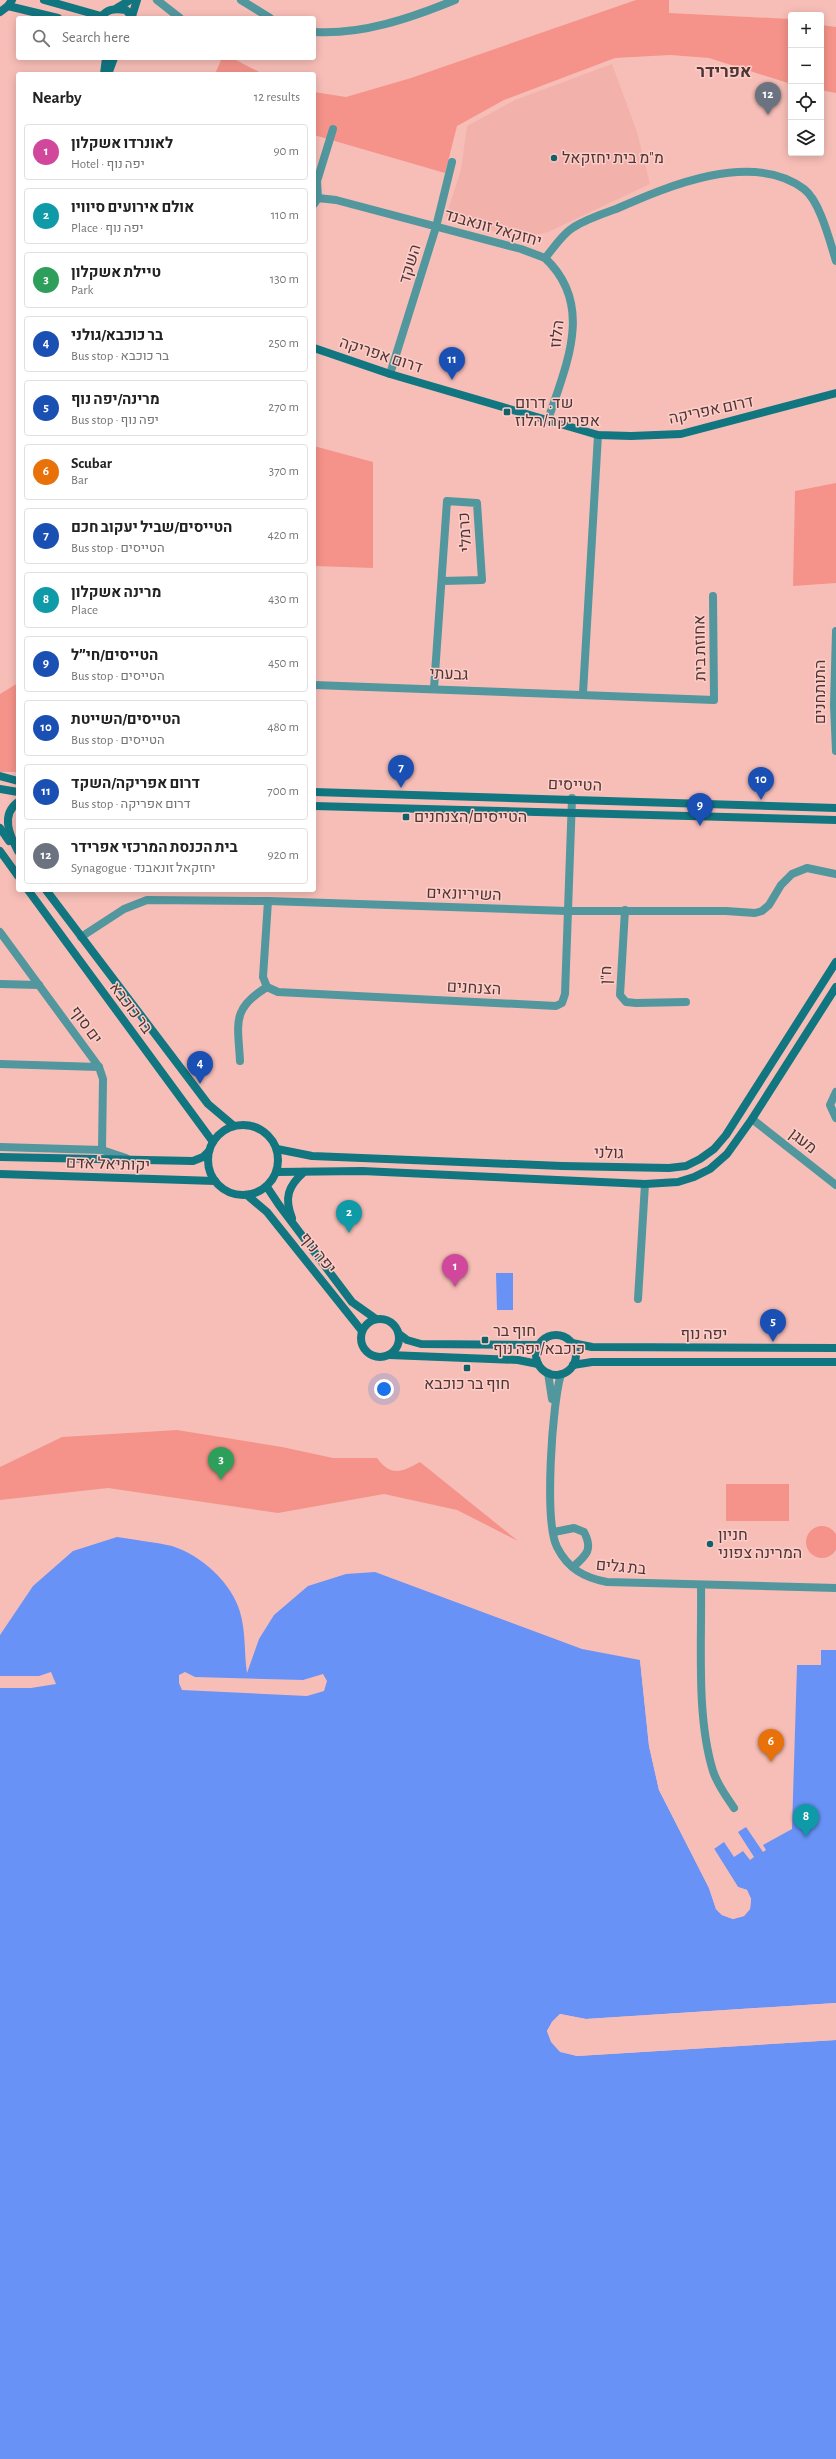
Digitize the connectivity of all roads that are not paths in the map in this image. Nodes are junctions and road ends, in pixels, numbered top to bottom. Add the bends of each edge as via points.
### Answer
1 (44, 0) edge
2 (130, 0) edge
3 (137, 0) edge
4 (157, 0) edge
5 (241, 0) edge
6 (455, 0) edge
7 (10, 3) edge
8 (435, 4) edge
9 (117, 8) junction
10 (0, 12) edge
11 (52, 16) edge
12 (97, 16) edge
13 (101, 16) edge
14 (131, 16) edge
15 (132, 16) edge
16 (177, 16) edge
17 (267, 16) edge
18 (316, 32) edge
19 (106, 60) edge
20 (113, 60) edge
21 (104, 72) edge
22 (109, 72) edge
23 (332, 129) dead end
24 (452, 162) dead end
25 (316, 201) edge
26 (436, 226) junction
27 (545, 258) junction
28 (836, 261) edge
29 (316, 349) edge
30 (390, 374) junction
31 (836, 393) edge
32 (548, 420) junction
33 (598, 435) junction
34 (442, 581) junction
35 (713, 596) dead end
36 (835, 631) edge
37 (316, 685) edge
38 (434, 688) junction
39 (583, 693) junction
40 (714, 700) joint
41 (836, 751) edge
42 (0, 776) edge
43 (16, 780) edge
44 (0, 789) edge
45 (16, 792) edge
46 (316, 792) edge
47 (572, 798) junction
48 (16, 805) edge
49 (316, 806) edge
50 (836, 808) edge
51 (571, 812) junction
52 (836, 820) edge
53 (0, 828) edge
54 (16, 848) edge
55 (16, 849) edge
56 (0, 851) edge
57 (16, 873) edge
58 (836, 874) edge
59 (29, 892) edge
60 (47, 892) edge
61 (268, 901) junction
62 (624, 910) junction
63 (568, 911) junction
64 (0, 932) edge
65 (81, 937) junction
66 (836, 962) edge
67 (0, 984) edge
68 (39, 985) junction
69 (267, 986) junction
70 (836, 987) edge
71 (686, 1002) dead end
72 (240, 1061) dead end
73 (0, 1064) edge
74 (99, 1067) junction
75 (836, 1092) edge
76 (836, 1118) edge
77 (752, 1119) junction
78 (234, 1126) junction
79 (213, 1142) junction
80 (0, 1147) edge
81 (277, 1149) junction
82 (102, 1150) junction
83 (209, 1151) junction
84 (0, 1157) edge
85 (135, 1161) junction
86 (277, 1172) junction
87 (304, 1172) junction
88 (0, 1174) edge
89 (215, 1181) junction
90 (645, 1184) junction
91 (267, 1186) junction
92 (836, 1186) edge
93 (248, 1196) junction
94 (300, 1233) junction
95 (638, 1299) dead end
96 (376, 1319) junction
97 (362, 1331) junction
98 (399, 1334) junction
99 (572, 1343) junction
100 (539, 1344) junction
101 (836, 1348) edge
102 (389, 1355) junction
103 (836, 1362) edge
104 (538, 1364) junction
105 (573, 1365) junction
106 (548, 1373) junction
107 (561, 1374) junction
108 (554, 1407) junction
109 (554, 1532) junction
110 (573, 1567) junction
111 (701, 1585) junction
112 (836, 1588) edge
113 (734, 1808) dead end

1 - 12 street
2 - 9 street
3 - 15 street
4 - 16 street
5 - 17 street
6 - 8 street
7 - 10 street
7 - 11 street
8 - 18 street via 369,28 331,33
9 - 13 street via 107,10
9 - 14 street via 126,10
19 - 21 street
20 - 22 street
23 - 25 street via 317,181
24 - 26 street, השקד
25 - 26 street, יחזקאל זונאבנד via 336,200
26 - 27 street, יחזקאל זונאבנד
26 - 30 street, השקד
27 - 28 street, יחזקאל זונאבנד via 572,227 660,189 726,173 749,172 790,181 806,190 817,207
27 - 32 street, הלוז via 558,270 567,287 573,301 574,317 569,357
29 - 30 street, דרום אפריקה
30 - 32 street, דרום אפריקה
31 - 33 street, דרום אפריקה via 681,434
32 - 33 street, דרום אפריקה
33 - 39 street
34 - 34 street, כרמלי via 482,580 477,503 447,501
34 - 38 street, כרמלי
35 - 40 street, אחוזת בית
36 - 41 street, התותחנים
37 - 38 street, גבעתי
38 - 39 street, גבעתי
39 - 40 street, גבעתי
42 - 43 street
44 - 45 street
46 - 47 street, הטייסים
47 - 50 street, הטייסים
47 - 51 street, הצנחנים
48 - 54 street via 7,820 8,832
49 - 51 street, הטייסים
51 - 52 street, הטייסים
51 - 63 street, הצנחנים
53 - 55 street
56 - 57 street
58 - 62 street, השיריונאים via 807,868 792,874 781,885 769,905 755,913
59 - 79 street, בר כוכבא
60 - 65 street, בר כוכבא
61 - 63 street, השיריונאים
61 - 65 street, השיריונאים via 147,900 124,909
61 - 69 street via 263,977
62 - 63 street, השיריונאים
62 - 71 street, ח"ן via 620,995 626,1002
63 - 69 street, הצנחנים via 565,994 562,1003 556,1006 278,992
64 - 68 street, ים סוף
65 - 78 street, בר כוכבא via 208,1104
66 - 81 street, גולני via 726,1135 714,1149 686,1166 617,1168 367,1159 312,1156
67 - 68 street
68 - 74 street, ים סוף
69 - 72 street via 253,995 242,1007 238,1021
70 - 77 street, גולני
73 - 74 street
74 - 82 street, ים סוף via 103,1079
75 - 76 street via 830,1105
77 - 90 street, גולני via 727,1154 710,1169 678,1182
77 - 92 street, מעגן
78 - 79 street via 221,1133
78 - 81 street via 260,1129 272,1140
79 - 83 street
80 - 82 street
81 - 86 street
82 - 85 street
83 - 85 street, יקותיאל אדם via 193,1162
83 - 89 street via 209,1168
84 - 85 street, יקותיאל אדם
86 - 87 street, גולני
86 - 91 street
87 - 90 street, גולני via 362,1171
87 - 94 street via 292,1184 287,1199
88 - 89 street, יקותיאל אדם
89 - 93 street via 232,1194
90 - 95 street
91 - 93 street
91 - 94 street, יפה נוף
93 - 97 street, יפה נוף via 267,1212
94 - 96 street, יפה נוף via 352,1302
96 - 97 street via 370,1321
96 - 98 street via 388,1320
97 - 102 street via 361,1342 366,1351 375,1357
98 - 100 street via 407,1340 421,1344
98 - 102 street via 399,1344
99 - 100 street via 565,1337 555,1335
99 - 101 street, יפה נוף via 592,1347
99 - 105 street via 576,1354
100 - 104 street via 536,1358
102 - 104 street via 510,1360
103 - 105 street, יפה נוף via 592,1362
104 - 106 street
105 - 107 street
106 - 107 street
106 - 108 street, בת גלים
107 - 108 street, בת גלים
108 - 109 street, בת גלים via 550,1513
109 - 110 street, בת גלים via 556,1546
109 - 110 street via 574,1528 584,1532 590,1547
110 - 111 street, בת גלים via 587,1579 607,1582
111 - 112 street, בת גלים
111 - 113 street via 703,1710 708,1748 713,1772

